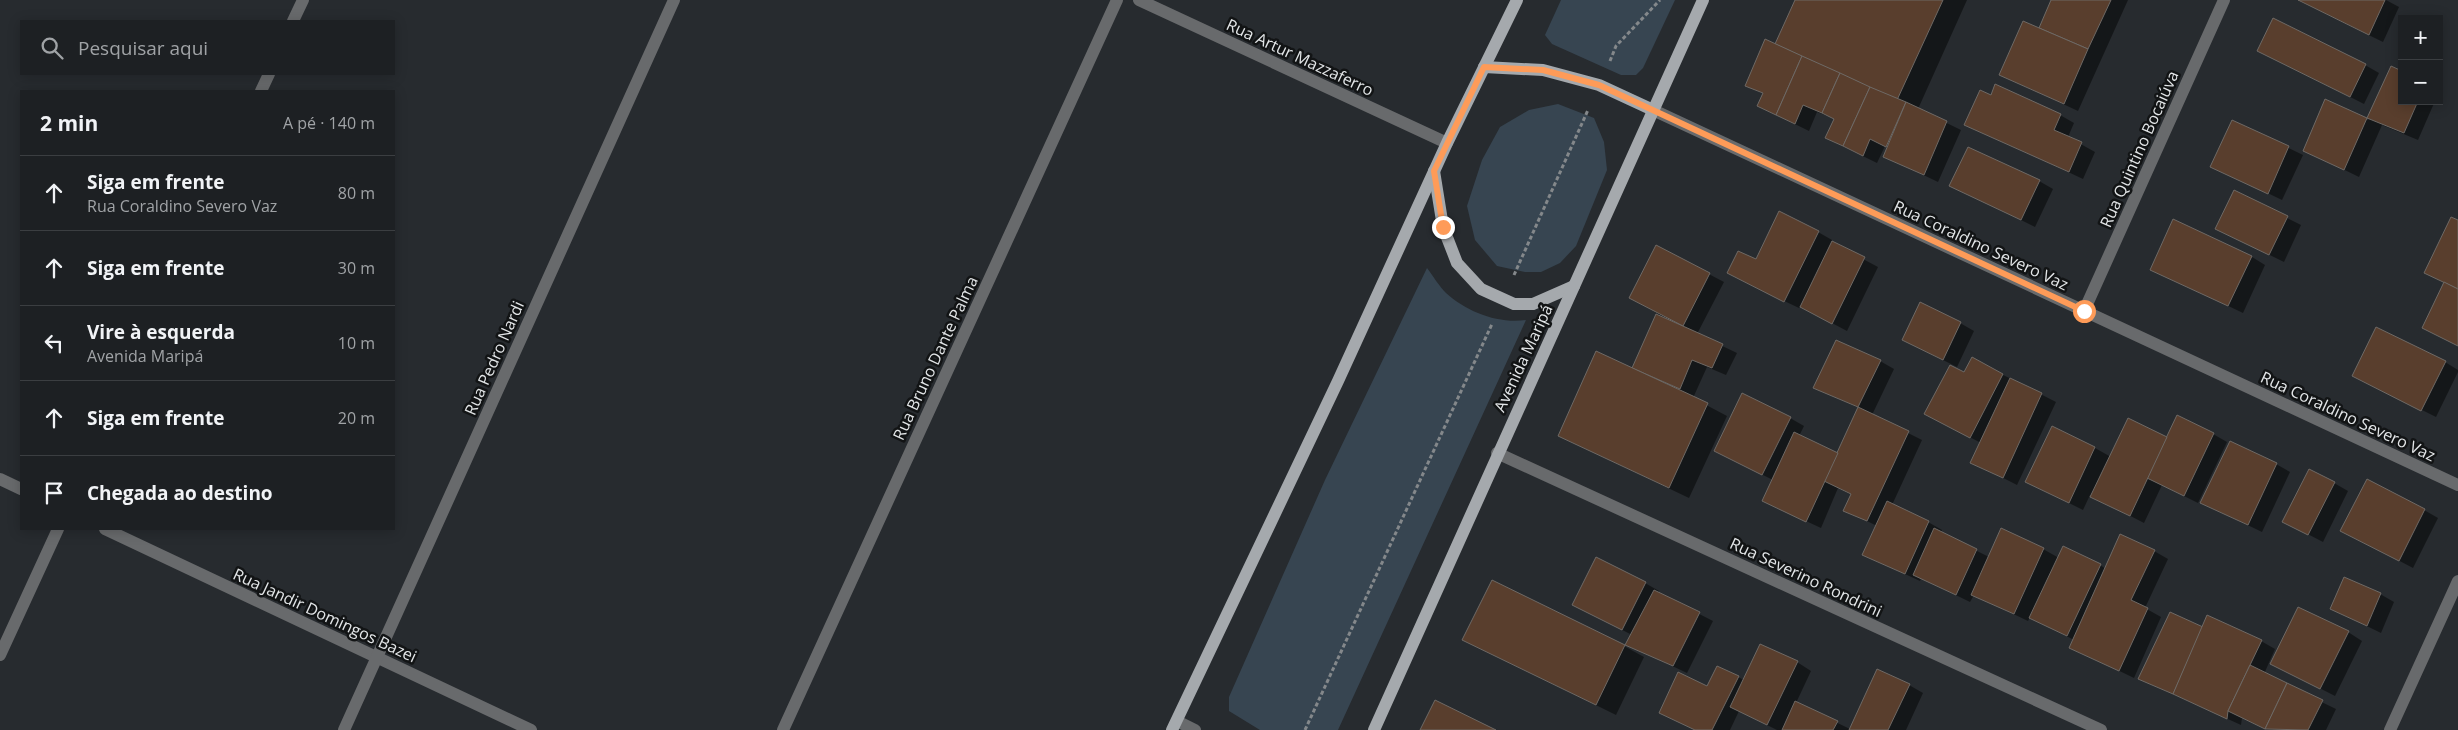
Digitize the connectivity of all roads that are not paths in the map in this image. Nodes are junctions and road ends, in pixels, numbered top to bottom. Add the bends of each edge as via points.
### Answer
1 (303, 0) edge
2 (674, 0) edge
3 (1117, 0) edge
4 (1139, 0) edge
5 (1517, 0) edge
6 (1703, 0) edge
7 (2224, 0) edge
8 (293, 20) edge
9 (1484, 67) junction
10 (269, 75) edge
11 (261, 90) edge
12 (1653, 110) junction
13 (1447, 143) junction
14 (1434, 171) junction
15 (1574, 286) junction
16 (2084, 311) junction
17 (1497, 453) junction
18 (0, 479) edge
19 (2458, 485) edge
20 (20, 489) edge
21 (58, 530) edge
22 (107, 530) edge
23 (2458, 580) edge
24 (0, 655) edge
25 (377, 657) junction
26 (1174, 726) edge
27 (344, 730) edge
28 (531, 730) edge
29 (783, 730) edge
30 (1195, 730) edge
31 (1374, 730) edge
32 (2101, 730) edge
33 (2390, 730) edge

1 - 8 street
2 - 25 street, Rua Pedro Nardi
3 - 29 street, Rua Bruno Dante Palma
4 - 13 street, Rua Artur Mazzaferro
5 - 9 main road
6 - 12 main road, Avenida Maripá
7 - 16 street, Rua Quintino Bocaiúva
9 - 12 main road via 1543,70 1599,85
9 - 13 main road
10 - 11 street
12 - 15 main road, Avenida Maripá
12 - 16 street, Rua Coraldino Severo Vaz
13 - 14 main road
14 - 15 main road via 1443,227 1457,262 1480,289 1514,304 1533,304
14 - 26 main road via 1338,382
15 - 17 main road, Avenida Maripá
16 - 19 street, Rua Coraldino Severo Vaz
17 - 31 main road, Avenida Maripá
17 - 32 street, Rua Severino Rondrini
18 - 20 street
21 - 24 street
22 - 25 street, Rua Jandir Domingos Bazei
23 - 33 street
25 - 27 street, Rua Pedro Nardi
25 - 28 street, Rua Jandir Domingos Bazei
26 - 30 street

